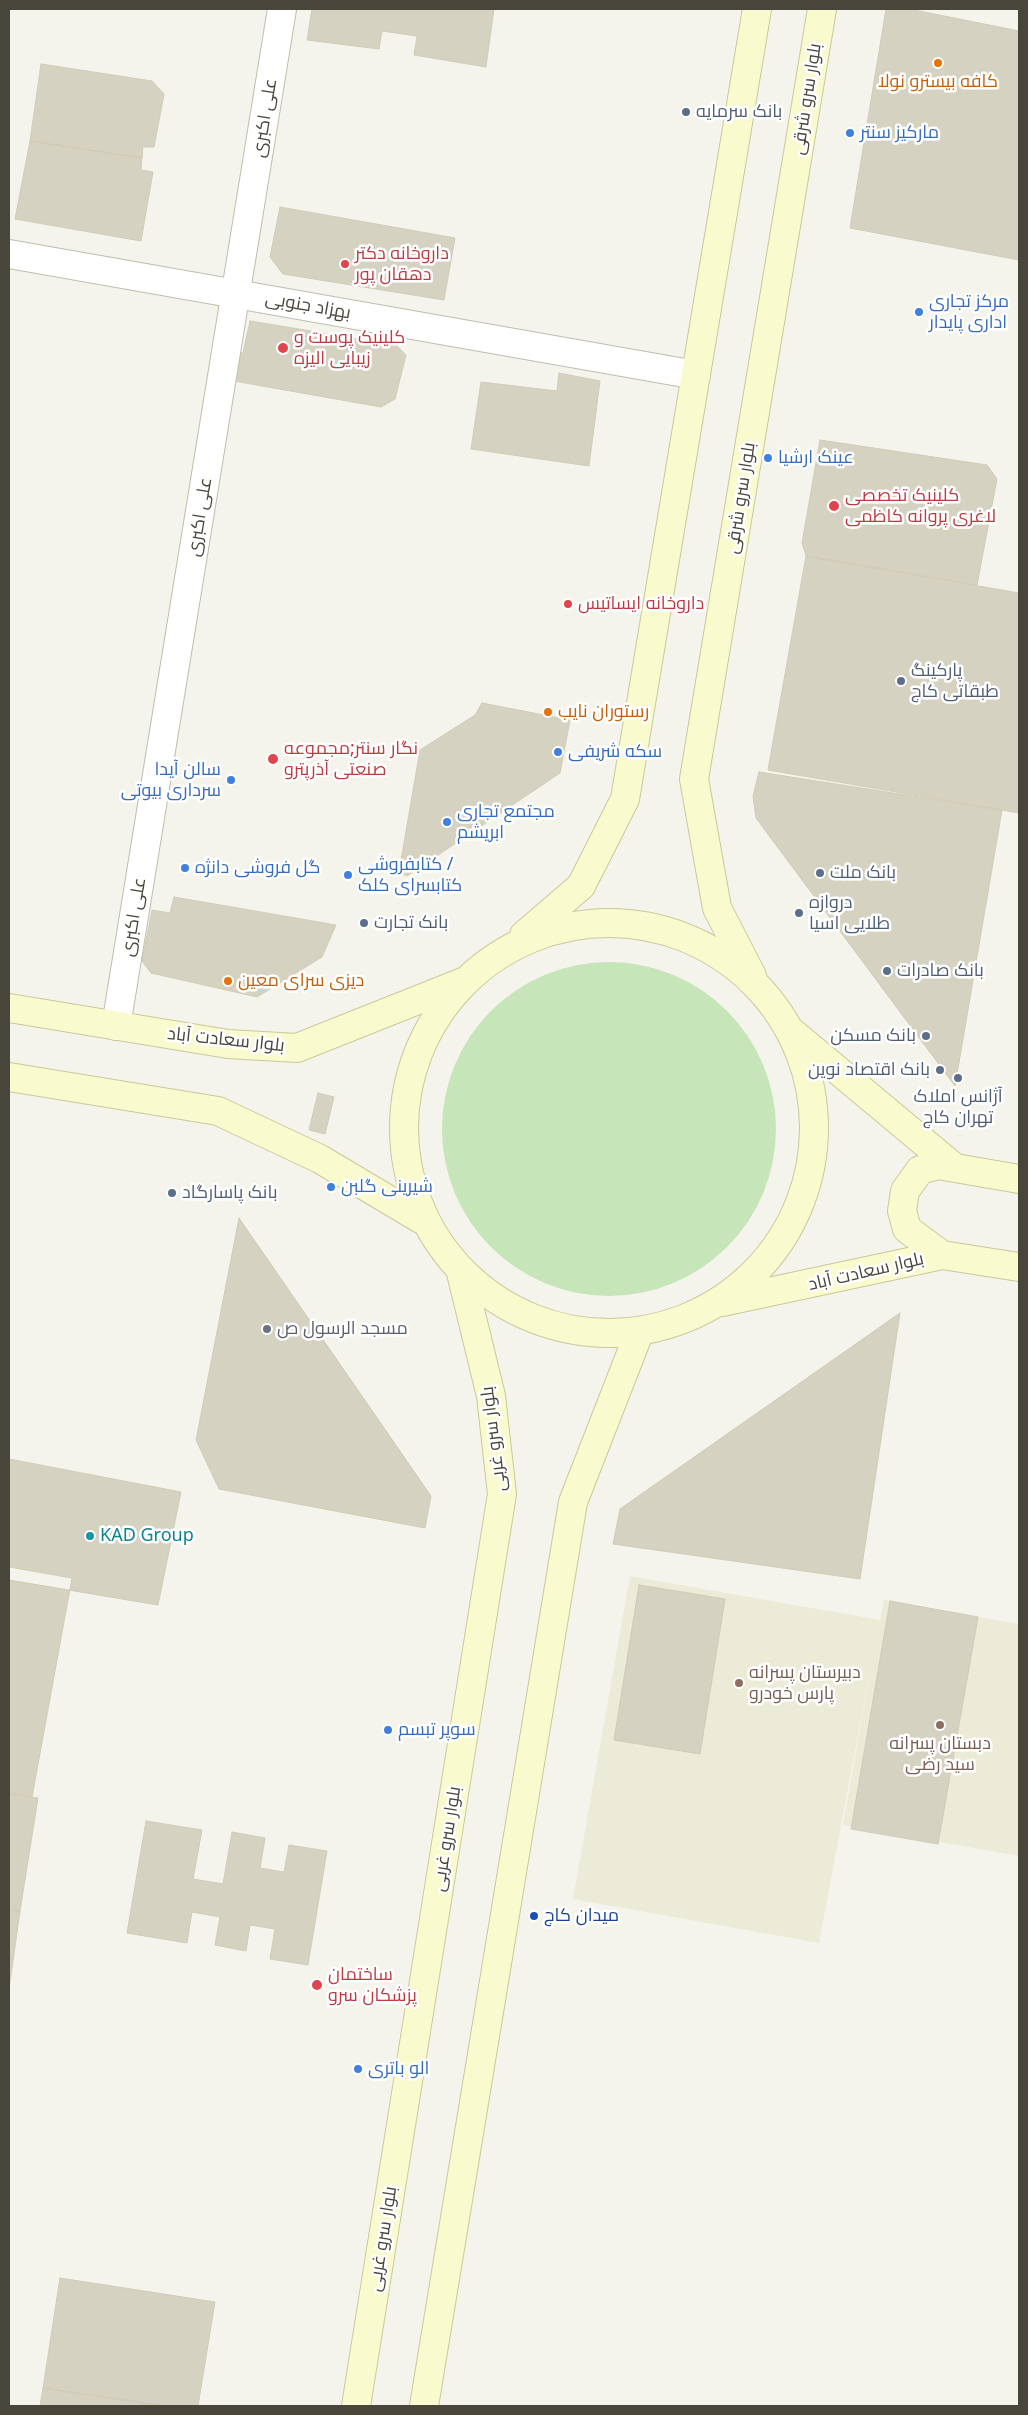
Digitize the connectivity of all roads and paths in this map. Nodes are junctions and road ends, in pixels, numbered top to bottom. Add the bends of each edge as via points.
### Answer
1 (282, 9) edge
2 (757, 9) edge
3 (822, 9) edge
4 (9, 254) edge
5 (236, 294) junction
6 (696, 375) junction
7 (514, 944) junction
8 (754, 980) junction
9 (463, 982) junction
10 (9, 1008) edge
11 (116, 1026) junction
12 (793, 1033) junction
13 (9, 1077) edge
14 (955, 1168) junction
15 (1019, 1180) edge
16 (424, 1221) junction
17 (942, 1255) junction
18 (1019, 1267) edge
19 (461, 1273) junction
20 (714, 1303) junction
21 (639, 1332) junction
22 (356, 2406) edge
23 (424, 2406) edge

1 - 5 street, علی اکبری
2 - 6 main road
3 - 8 main road, بلوار سرو شرقی via 694,779 717,908
4 - 5 street, بهزاد جنوبی
5 - 6 street, بهزاد جنوبی
5 - 11 street, علی اکبری
6 - 7 main road via 624,799 582,886
7 - 8 main road via 576,923 641,923 702,942
7 - 9 main road
8 - 12 main road
9 - 11 main road, بلوار سعادت آباد via 297,1048 228,1044
9 - 16 main road via 425,1034 405,1095 405,1160
10 - 11 main road, بلوار سعادت آباد
12 - 14 main road
12 - 20 main road via 813,1094 813,1160 792,1222 754,1275
13 - 16 main road via 218,1111 320,1159
14 - 15 main road
14 - 17 main road via 938,1165 920,1170 905,1191 902,1211 907,1229
16 - 19 main road
17 - 18 main road, بلوار سعادت آباد
17 - 20 main road, بلوار سعادت آباد
19 - 21 main road via 514,1312 566,1330
19 - 22 main road, بلوار سرو غربی via 491,1396 502,1494
20 - 21 main road via 702,1313
21 - 23 main road via 573,1502

